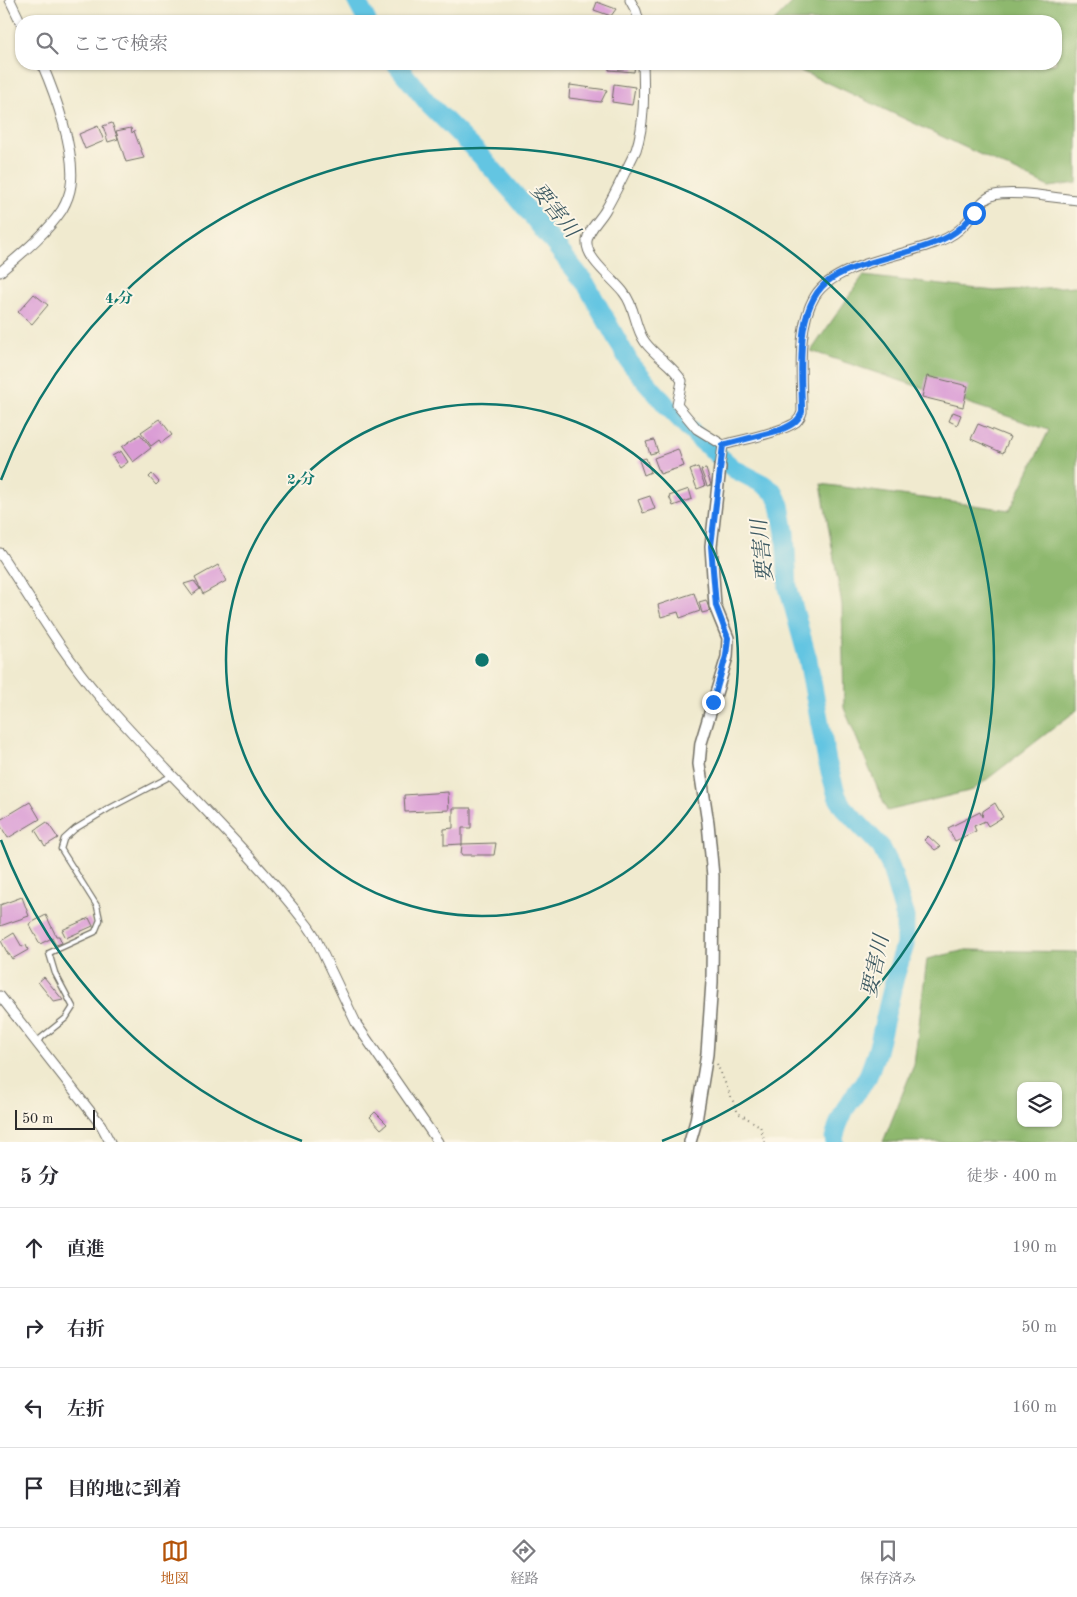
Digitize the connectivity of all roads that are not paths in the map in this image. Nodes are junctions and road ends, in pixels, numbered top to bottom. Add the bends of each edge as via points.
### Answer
1 (10, 0) edge
2 (630, 0) edge
3 (17, 15) edge
4 (638, 15) edge
5 (44, 70) edge
6 (643, 70) edge
7 (1077, 200) edge
8 (0, 272) edge
9 (723, 448) junction
10 (721, 465) joint
11 (0, 552) edge
12 (173, 775) junction
13 (0, 996) edge
14 (36, 1042) junction
15 (110, 1142) edge
16 (438, 1142) edge
17 (690, 1142) edge

1 - 3 street
2 - 4 street
5 - 8 street via 65,133 72,169 71,185 55,218
6 - 9 street via 639,141 586,242 598,265 629,300 646,343 682,381 677,406 697,430
7 - 9 street via 1013,194 991,196 948,238 830,279 815,295 805,322 800,417 780,430
9 - 10 street
10 - 17 street via 711,554 716,606 728,638 726,656 701,743 699,764 712,876 712,982 707,1054
11 - 12 street via 36,610 98,695
12 - 14 lane via 108,808 64,839 61,848 97,906 100,920 95,932 49,953 55,973 73,1007 66,1018
12 - 16 street via 264,872 311,930 357,1025
13 - 14 street
14 - 15 street via 101,1125

